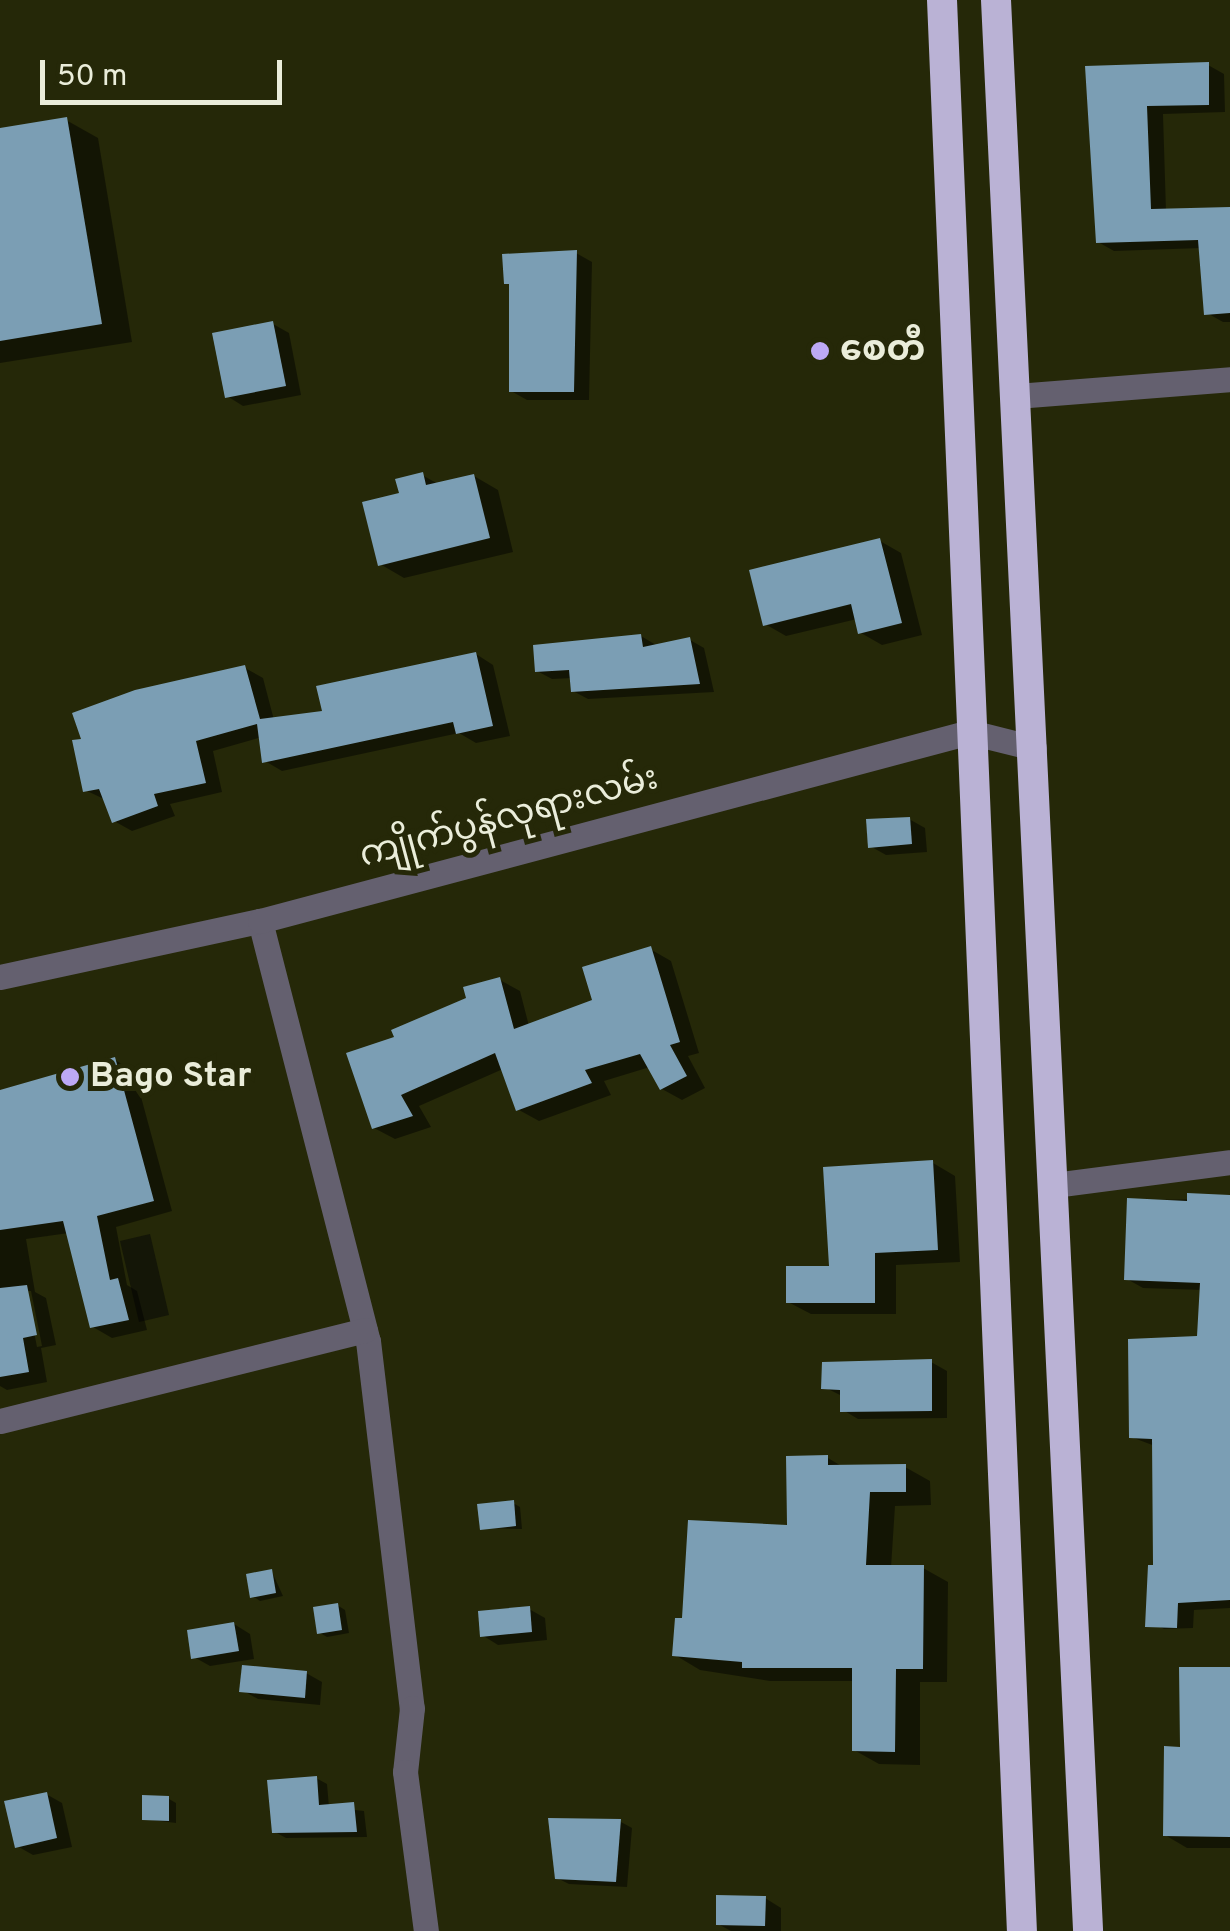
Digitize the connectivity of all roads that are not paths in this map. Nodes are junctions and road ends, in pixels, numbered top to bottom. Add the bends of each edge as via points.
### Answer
1 (942, 0) edge
2 (996, 0) edge
3 (1230, 379) edge
4 (1016, 396) junction
5 (970, 732) junction
6 (1034, 748) junction
7 (260, 921) junction
8 (0, 977) edge
9 (1230, 1162) edge
10 (1054, 1184) junction
11 (366, 1330) junction
12 (0, 1421) edge
13 (426, 1931) edge
14 (1022, 1931) edge
15 (1088, 1931) edge

1 - 5 highway
2 - 4 highway
3 - 4 street
4 - 6 highway
5 - 6 street, ကျိုက်ပွန်လုရားလမ်း
5 - 7 street, ကျိုက်ပွန်လုရားလမ်း
5 - 14 highway
6 - 10 highway
7 - 8 street, ကျိုက်ပွန်လုရားလမ်း
7 - 11 street
9 - 10 street
10 - 15 highway
11 - 12 street
11 - 13 street via 410,1688 406,1772

